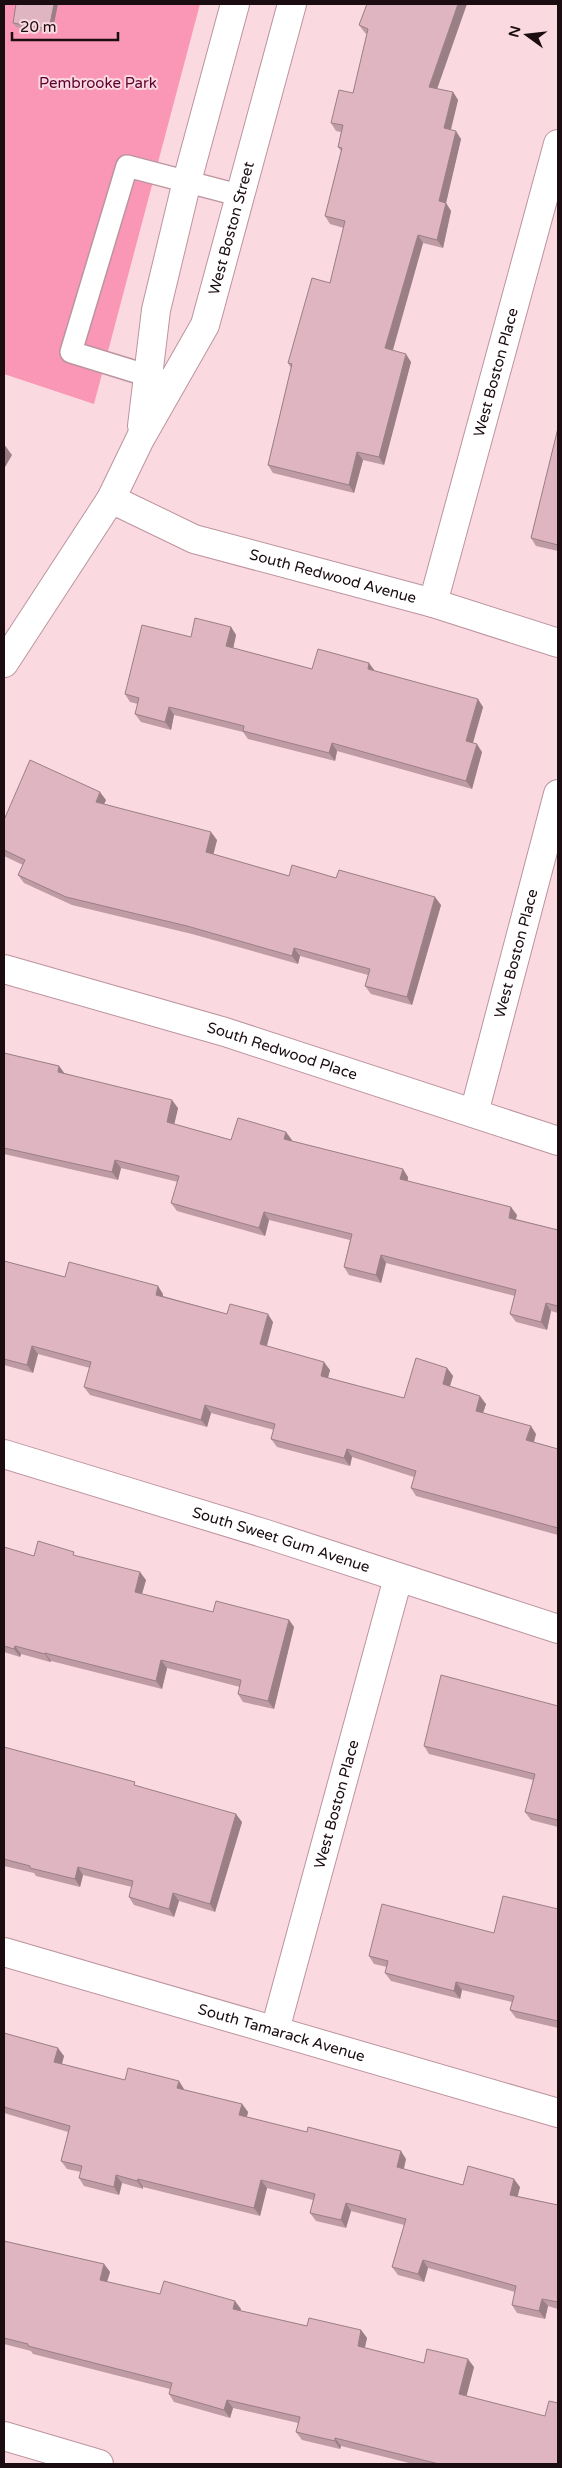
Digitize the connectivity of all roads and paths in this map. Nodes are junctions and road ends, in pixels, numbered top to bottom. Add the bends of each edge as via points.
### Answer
1 (235, 4) edge
2 (292, 4) edge
3 (558, 144) edge
4 (187, 181) junction
5 (242, 196) junction
6 (160, 379) junction
7 (111, 499) junction
8 (433, 603) junction
9 (558, 643) edge
10 (4, 663) edge
11 (558, 794) edge
12 (4, 969) edge
13 (474, 1113) junction
14 (558, 1141) edge
15 (4, 1454) edge
16 (398, 1578) junction
17 (558, 1629) edge
18 (4, 1952) edge
19 (275, 2030) junction
20 (558, 2113) edge
21 (4, 2436) edge
22 (100, 2464) edge

1 - 4 street, West Boston Street
2 - 5 street, West Boston Street
3 - 8 street, West Boston Place
4 - 5 lane
4 - 6 street, West Boston Street via 156,310
4 - 6 lane via 126,166 71,352
5 - 6 street, West Boston Street via 205,325
6 - 7 street, West Boston Street via 140,439
7 - 8 street, South Redwood Avenue via 194,539
7 - 10 street, West Boston Street
8 - 9 street, South Redwood Avenue
11 - 13 street, West Boston Place
12 - 13 street, South Redwood Place via 225,1032
13 - 14 street, South Redwood Place
15 - 16 street, South Sweet Gum Avenue via 257,1531
16 - 17 street, South Sweet Gum Avenue
16 - 19 street, West Boston Place
18 - 19 street, South Tamarack Avenue
19 - 20 street, South Tamarack Avenue
21 - 22 street

